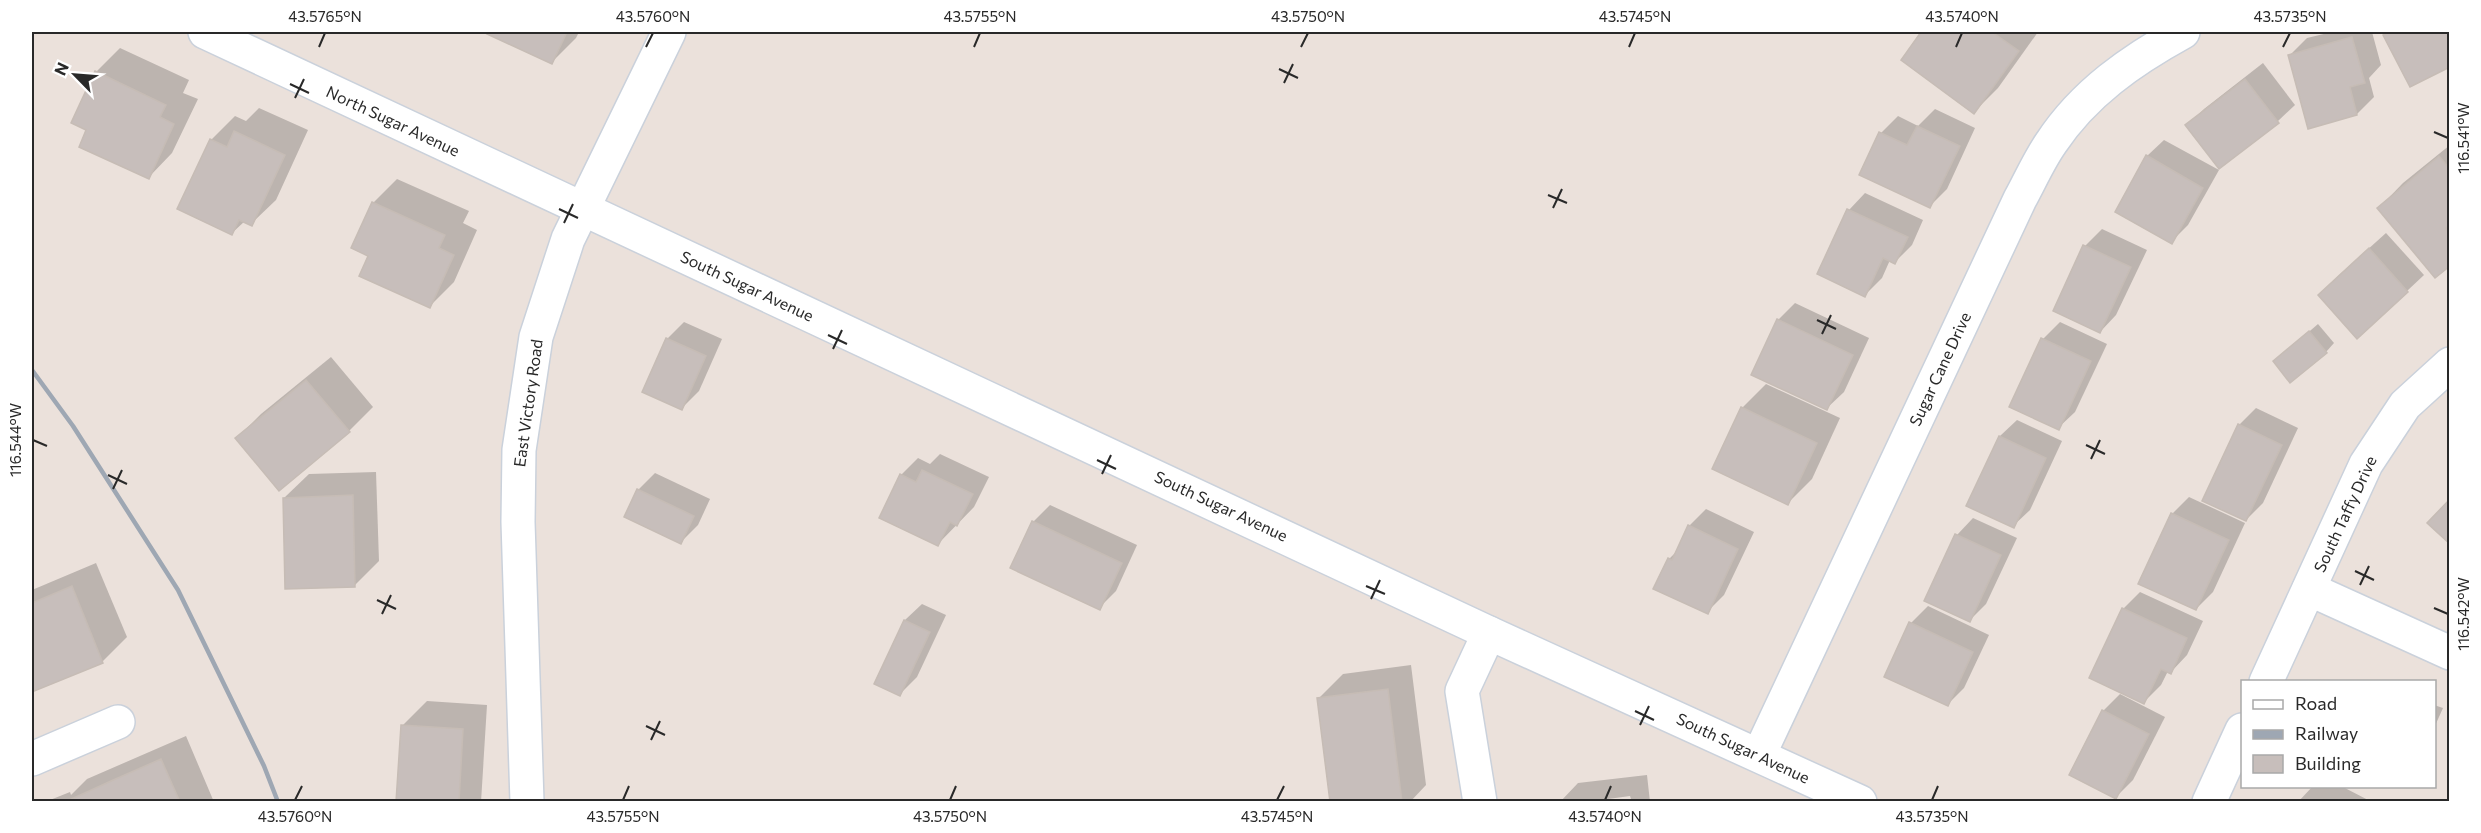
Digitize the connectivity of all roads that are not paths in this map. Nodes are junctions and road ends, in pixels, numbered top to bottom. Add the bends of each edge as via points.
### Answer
1 (205, 32) edge
2 (669, 32) edge
3 (2183, 32) edge
4 (582, 209) junction
5 (2450, 364) edge
6 (2309, 590) junction
7 (1489, 633) junction
8 (2450, 653) edge
9 (2266, 680) edge
10 (118, 722) dead end
11 (2241, 732) edge
12 (1759, 755) junction
13 (32, 759) edge
14 (527, 801) edge
15 (1480, 801) edge
16 (1860, 801) edge
17 (2209, 801) edge

1 - 4 street, North Sugar Avenue
2 - 4 street, East Victory Road
3 - 12 street, Sugar Cane Drive via 2137,57 2091,95 2051,142 2020,199
4 - 7 street, South Sugar Avenue
4 - 14 street, East Victory Road via 568,239 536,337 519,450
5 - 6 street, South Taffy Drive via 2405,405 2366,464
6 - 8 street
6 - 9 street, South Taffy Drive
7 - 12 street, South Sugar Avenue
7 - 15 street via 1462,692
10 - 13 street
11 - 17 street
12 - 16 street, South Sugar Avenue

